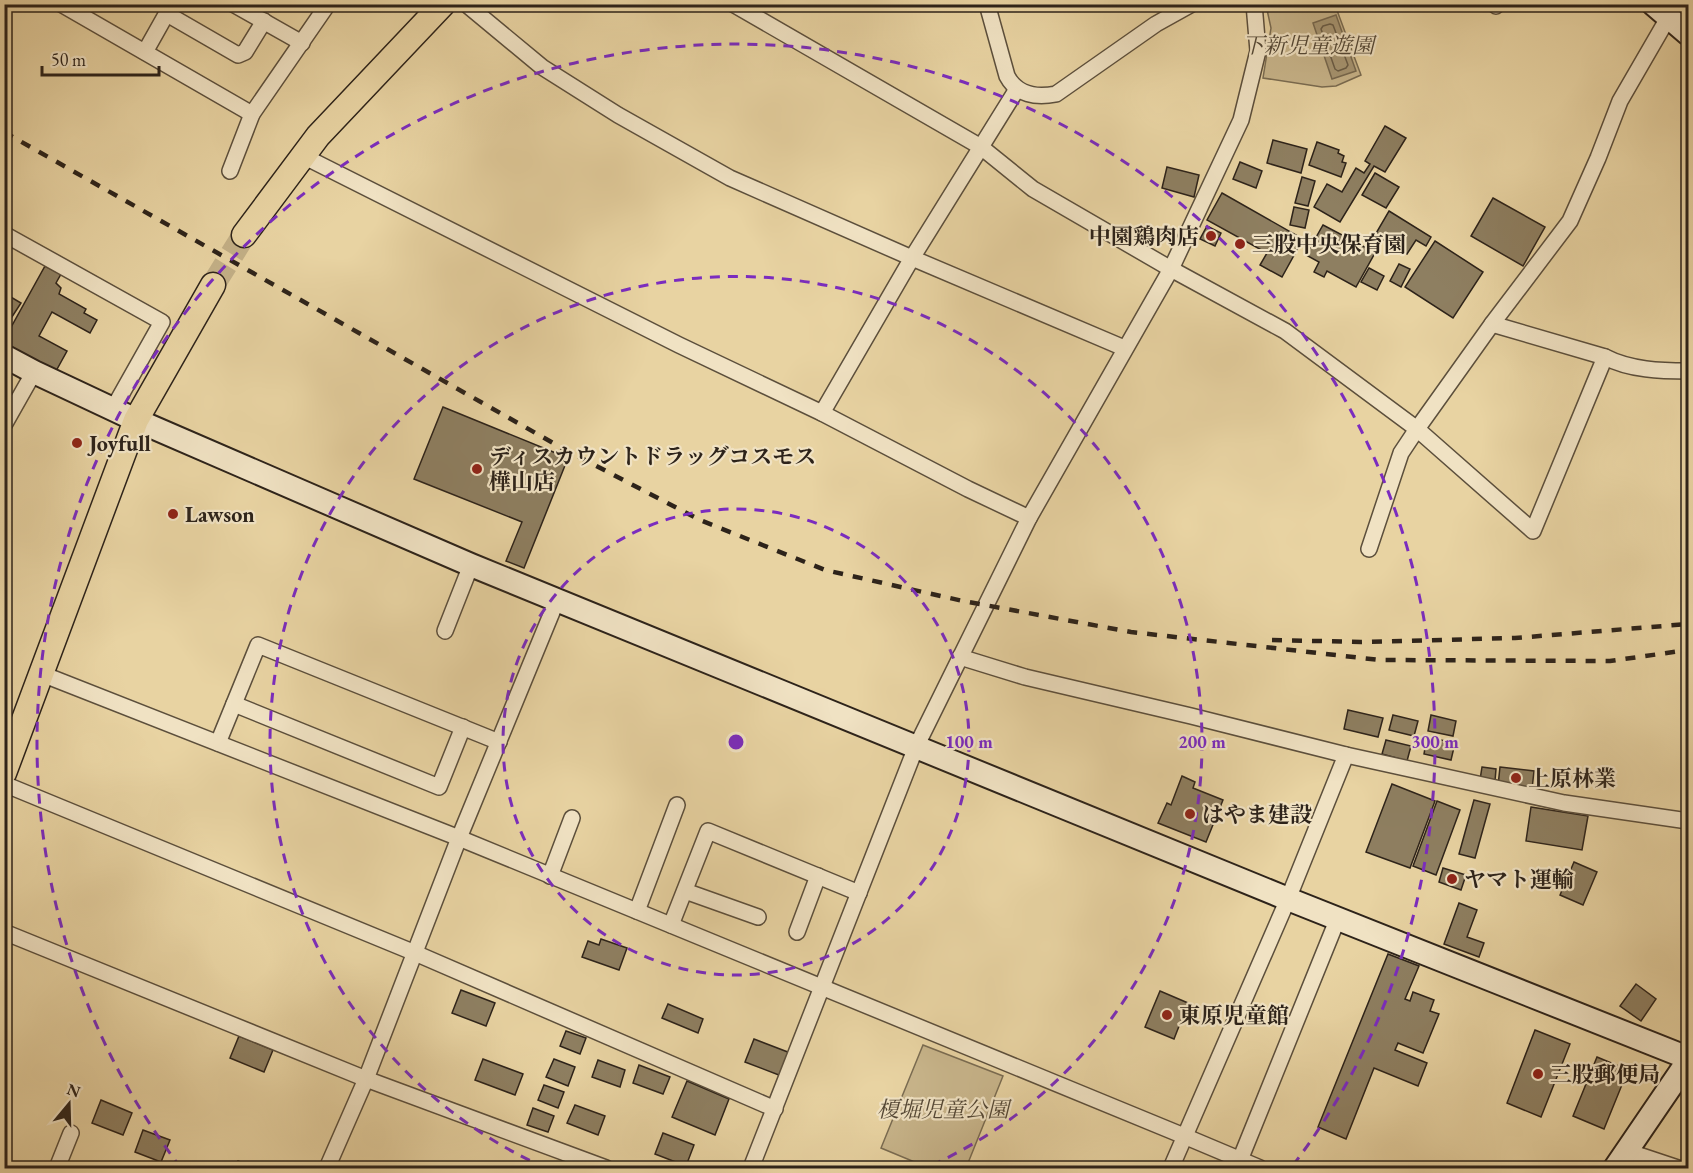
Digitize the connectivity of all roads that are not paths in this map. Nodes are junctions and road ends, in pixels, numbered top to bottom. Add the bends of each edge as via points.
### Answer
1 (61, 4) edge
2 (233, 4) edge
3 (328, 4) edge
4 (443, 4) edge
5 (466, 4) edge
6 (733, 4) edge
7 (987, 4) edge
8 (1192, 4) edge
9 (1254, 4) edge
10 (170, 9) edge
11 (1660, 11) edge
12 (264, 21) junction
13 (1689, 34) edge
14 (302, 43) junction
15 (145, 52) junction
16 (1017, 88) junction
17 (252, 114) junction
18 (981, 147) junction
19 (303, 156) junction
20 (230, 171) dead end
21 (4, 234) edge
22 (244, 236) tunnel mouth
23 (912, 258) junction
24 (1170, 269) junction
25 (213, 285) tunnel mouth
26 (1492, 324) junction
27 (1124, 348) junction
28 (4, 356) edge
29 (1605, 357) junction
30 (1689, 371) edge
31 (34, 372) junction
32 (113, 409) junction
33 (822, 413) junction
34 (136, 420) junction
35 (4, 425) edge
36 (1417, 429) junction
37 (1029, 518) junction
38 (1369, 549) dead end
39 (471, 565) junction
40 (557, 600) junction
41 (445, 632) dead end
42 (960, 657) junction
43 (42, 674) junction
44 (234, 704) junction
45 (463, 727) junction
46 (499, 742) junction
47 (218, 743) junction
48 (916, 747) junction
49 (1346, 755) junction
50 (4, 773) edge
51 (4, 784) edge
52 (677, 805) dead end
53 (572, 818) dead end
54 (1689, 820) edge
55 (459, 838) junction
56 (550, 876) junction
57 (818, 876) junction
58 (685, 891) junction
59 (859, 893) junction
60 (1288, 899) junction
61 (637, 911) junction
62 (758, 917) dead end
63 (1338, 918) junction
64 (671, 925) junction
65 (4, 932) edge
66 (797, 932) dead end
67 (415, 953) junction
68 (822, 987) junction
69 (1689, 1060) edge
70 (366, 1079) junction
71 (775, 1109) junction
72 (71, 1134) dead end
73 (1184, 1136) junction
74 (1240, 1160) junction
75 (1621, 1160) edge
76 (57, 1168) edge
77 (327, 1168) edge
78 (606, 1168) edge
79 (751, 1168) edge
80 (1171, 1168) edge
81 (1260, 1168) edge
82 (1678, 1168) edge

1 - 15 street
2 - 12 street
3 - 14 street
4 - 19 main road
5 - 23 street via 542,67 628,121 730,178
6 - 18 street
7 - 16 street via 1007,76
8 - 16 street via 1156,24 1056,94 1033,95
9 - 24 street via 1258,51 1241,120
10 - 12 street via 238,55 245,52
10 - 15 street
11 - 13 street
11 - 26 street via 1570,221
12 - 14 street
14 - 17 street
15 - 17 street
16 - 18 street
17 - 20 street
18 - 23 street
18 - 24 street via 1033,189
19 - 22 main road
19 - 33 street
21 - 32 street via 162,322
23 - 27 street
23 - 33 street
24 - 27 street
24 - 36 street via 1285,332
25 - 34 main road
26 - 29 street
26 - 36 street
27 - 37 street
28 - 31 street
29 - 30 street via 1620,365
29 - 36 street via 1533,531
31 - 32 street
31 - 35 street
32 - 34 street
33 - 37 street
34 - 39 street
34 - 43 main road
36 - 38 street via 1401,453
37 - 42 street
39 - 40 street
39 - 41 street
40 - 46 street
40 - 48 street
42 - 48 street
42 - 49 street via 1025,677
43 - 47 street
43 - 50 main road
44 - 45 street via 258,645
44 - 45 street via 439,787
44 - 47 street
45 - 46 street
46 - 55 street
47 - 55 street
48 - 59 street
48 - 60 street
49 - 54 street via 1564,803
49 - 60 street
51 - 67 street
52 - 61 street
53 - 56 street
55 - 56 street
55 - 67 street
56 - 61 street
57 - 58 street via 708,831
57 - 59 street
57 - 66 street
58 - 62 street
58 - 64 street
59 - 68 street
60 - 63 street
60 - 73 street
61 - 64 street
63 - 69 street
63 - 74 street
64 - 68 street
65 - 70 street
67 - 70 street
67 - 71 street
68 - 71 street
68 - 73 street
69 - 75 street
70 - 77 street
70 - 78 street
71 - 79 street
72 - 76 street
73 - 74 street
73 - 80 street
74 - 81 street
75 - 82 street

